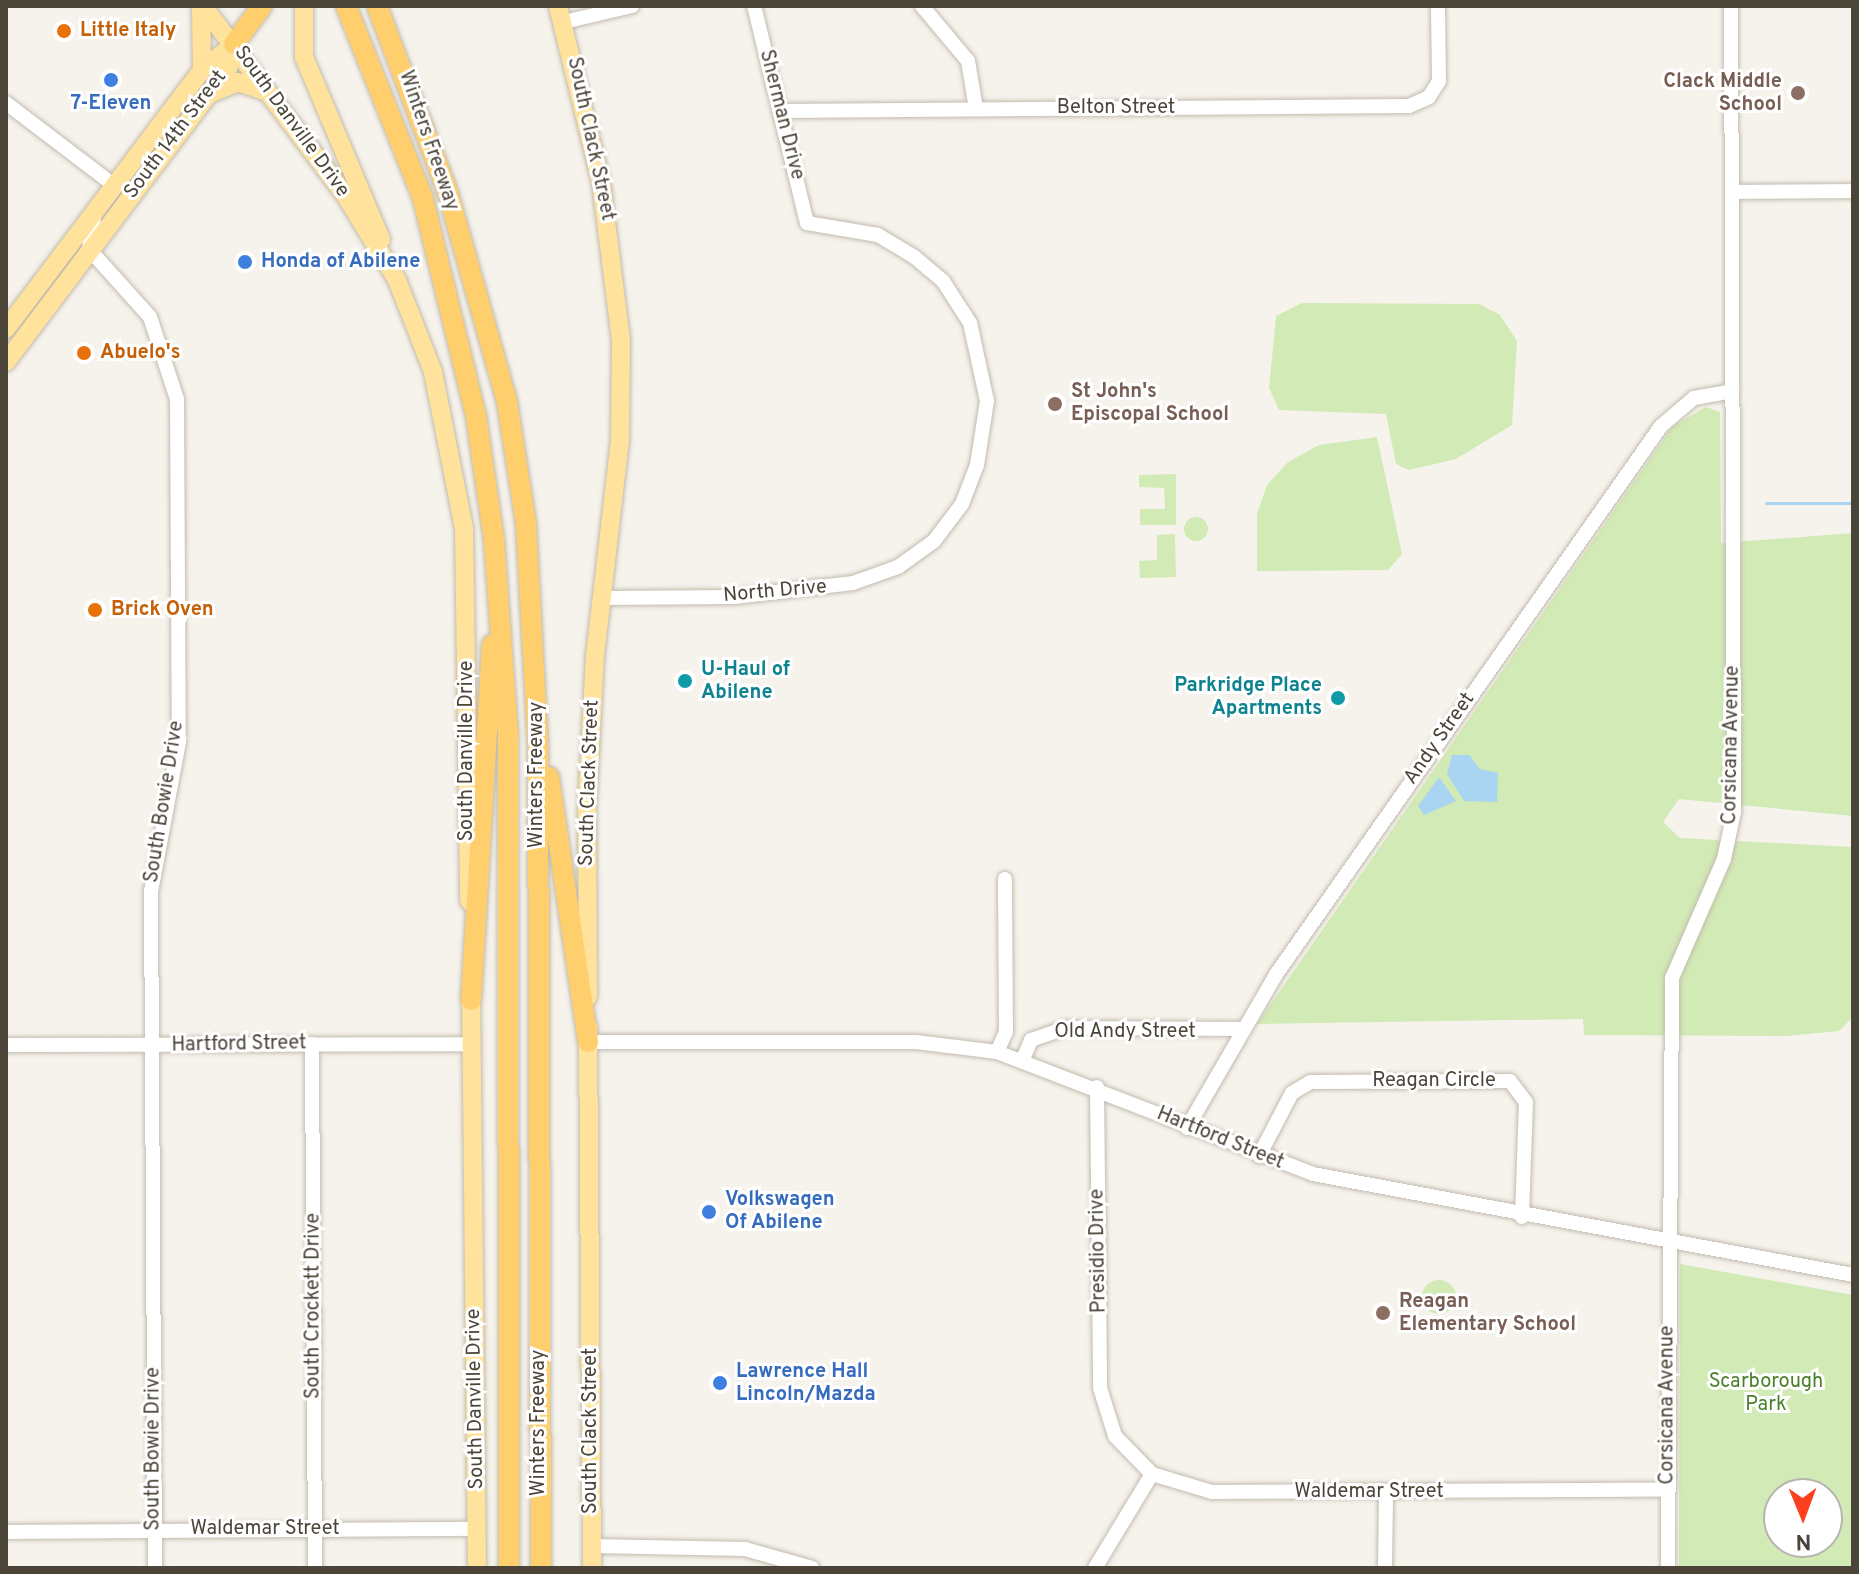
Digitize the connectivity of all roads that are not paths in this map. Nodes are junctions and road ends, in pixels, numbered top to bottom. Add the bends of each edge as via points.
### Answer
1 (202, 6) edge
2 (262, 6) edge
3 (304, 6) edge
4 (346, 6) edge
5 (377, 6) edge
6 (632, 6) edge
7 (754, 6) edge
8 (922, 6) edge
9 (1438, 6) edge
10 (1731, 6) edge
11 (561, 14) edge
12 (234, 44) junction
13 (202, 70) junction
14 (269, 93) junction
15 (207, 95) junction
16 (6, 103) edge
17 (976, 109) junction
18 (781, 111) junction
19 (115, 186) junction
20 (1853, 191) edge
21 (1733, 192) junction
22 (96, 210) junction
23 (807, 223) joint
24 (89, 249) junction
25 (397, 280) junction
26 (6, 329) edge
27 (6, 362) edge
28 (1732, 391) junction
29 (496, 561) junction
30 (603, 598) junction
31 (534, 620) junction
32 (1005, 879) dead end
33 (471, 1000) junction
34 (1242, 1029) junction
35 (588, 1042) junction
36 (312, 1044) junction
37 (473, 1044) junction
38 (6, 1045) edge
39 (153, 1045) junction
40 (997, 1052) junction
41 (1023, 1059) junction
42 (1097, 1087) junction
43 (1187, 1128) junction
44 (1259, 1156) junction
45 (1522, 1217) junction
46 (1668, 1242) junction
47 (1853, 1275) edge
48 (1106, 1414) joint
49 (1152, 1474) junction
50 (1667, 1490) junction
51 (1386, 1493) junction
52 (154, 1529) junction
53 (315, 1529) junction
54 (477, 1529) junction
55 (6, 1532) edge
56 (592, 1546) junction
57 (155, 1568) edge
58 (315, 1568) edge
59 (477, 1568) edge
60 (509, 1568) edge
61 (541, 1568) edge
62 (592, 1568) edge
63 (812, 1568) edge
64 (1095, 1568) edge
65 (1385, 1568) edge
66 (1668, 1568) edge

1 - 12 main road, South Danville Drive
1 - 13 main road
2 - 12 highway
3 - 25 main road via 304,57
4 - 29 highway, Winters Freeway via 423,199 476,416
5 - 31 highway, Winters Freeway via 448,193 507,402
6 - 11 street
7 - 18 street, Sherman Drive
8 - 17 street via 968,61
9 - 17 street, Belton Street via 1439,81 1429,97 1409,106
10 - 21 street, Corsicana Avenue
11 - 30 main road, South Clack Street via 601,182 621,341 620,440
12 - 13 main road, South 14th Street
12 - 14 main road, South Danville Drive
12 - 15 main road, South 14th Street via 228,68
13 - 19 main road, South 14th Street
14 - 15 main road via 238,82
14 - 25 main road, South Danville Drive
15 - 24 main road, South 14th Street
16 - 19 street
17 - 18 street, Belton Street
18 - 23 street, Sherman Drive
19 - 22 main road, South 14th Street
20 - 21 street
21 - 28 street, Corsicana Avenue
22 - 24 street
22 - 26 main road, South 14th Street
23 - 30 street, North Drive via 878,235 913,256 943,281 970,323 987,401 962,504 934,541 898,567 853,583 748,596
24 - 27 main road, South 14th Street
24 - 39 street, South Bowie Drive via 150,317 177,399 179,742 151,891
25 - 33 main road, South Danville Drive via 448,425 464,528
28 - 34 street, Andy Street via 1694,398 1661,426
28 - 46 street, Corsicana Avenue via 1734,812 1724,859 1672,978
29 - 33 highway
29 - 60 highway, Winters Freeway via 508,733
30 - 35 main road, South Clack Street via 587,806
31 - 35 highway via 548,774
31 - 61 highway, Winters Freeway
32 - 40 street via 1006,1032
33 - 37 main road, South Danville Drive
34 - 41 street, Old Andy Street via 1066,1028 1031,1040
34 - 43 street, Andy Street
35 - 40 street, Hartford Street via 916,1042
35 - 56 main road, South Clack Street
36 - 37 street, Hartford Street
36 - 39 street, Hartford Street
36 - 53 street, South Crockett Drive
37 - 54 main road, South Danville Drive
38 - 39 street, Hartford Street
39 - 52 street, South Bowie Drive
40 - 41 street, Hartford Street
41 - 42 street, Hartford Street
42 - 43 street, Hartford Street
42 - 48 street, Presidio Drive
43 - 44 street, Hartford Street
44 - 45 street, Hartford Street
44 - 45 street, Reagan Circle via 1292,1093 1310,1082 1510,1081 1526,1102
45 - 46 street, Hartford Street
46 - 47 street, Hartford Street
46 - 50 street, Corsicana Avenue
48 - 49 street, Waldemar Street via 1122,1445
49 - 51 street, Waldemar Street via 1212,1492
49 - 64 street
50 - 51 street, Waldemar Street
50 - 66 street, Corsicana Avenue
51 - 65 street
52 - 53 street, Waldemar Street
52 - 55 street, Waldemar Street
52 - 57 street, South Bowie Drive
53 - 54 street, Waldemar Street
53 - 58 street, South Crockett Drive
54 - 59 main road, South Danville Drive
56 - 62 main road, South Clack Street
56 - 63 street via 745,1549

